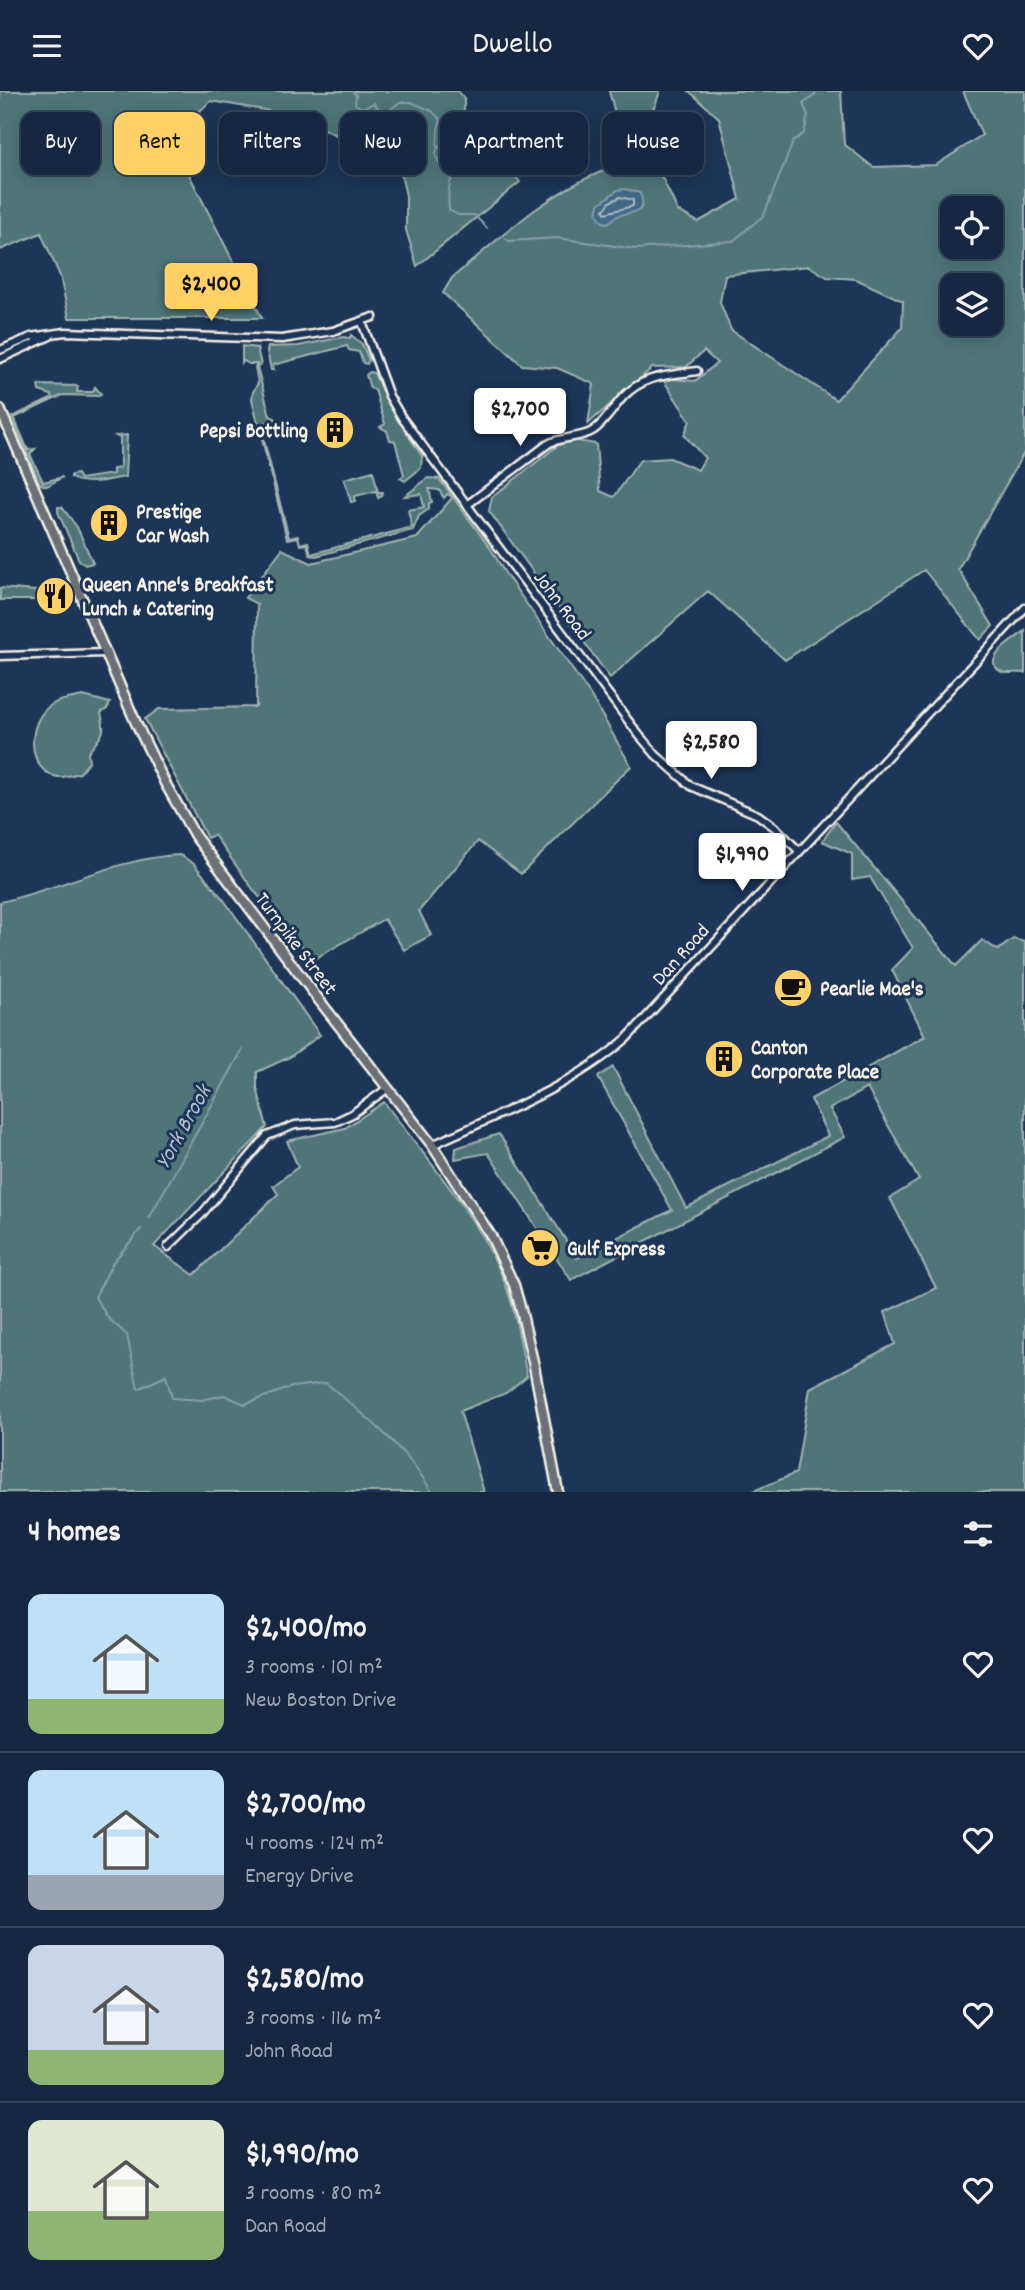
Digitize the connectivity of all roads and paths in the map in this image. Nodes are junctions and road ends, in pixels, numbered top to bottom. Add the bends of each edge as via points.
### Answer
1 (373, 317) dead end
2 (362, 322) junction
3 (54, 333) junction
4 (0, 350) edge
5 (0, 359) edge
6 (697, 371) dead end
7 (0, 409) edge
8 (467, 505) junction
9 (1025, 608) edge
10 (106, 653) junction
11 (0, 656) edge
12 (799, 851) junction
13 (388, 1088) junction
14 (432, 1145) junction
15 (168, 1247) dead end
16 (558, 1492) edge

1 - 2 street
2 - 3 street via 282,339
2 - 8 street, John Road via 393,404
3 - 4 street
3 - 5 street
6 - 8 street via 642,382 595,429 548,444
7 - 10 main road, Turnpike Street
8 - 12 street, John Road via 656,755 691,786 758,815
9 - 12 street, Dan Road
10 - 11 street
10 - 13 main road, Turnpike Street via 165,783 195,836
12 - 14 street, Dan Road via 605,1057
13 - 14 main road, Turnpike Street
13 - 15 street via 335,1122 295,1125 267,1136
14 - 16 main road, Turnpike Street via 491,1235 514,1285

